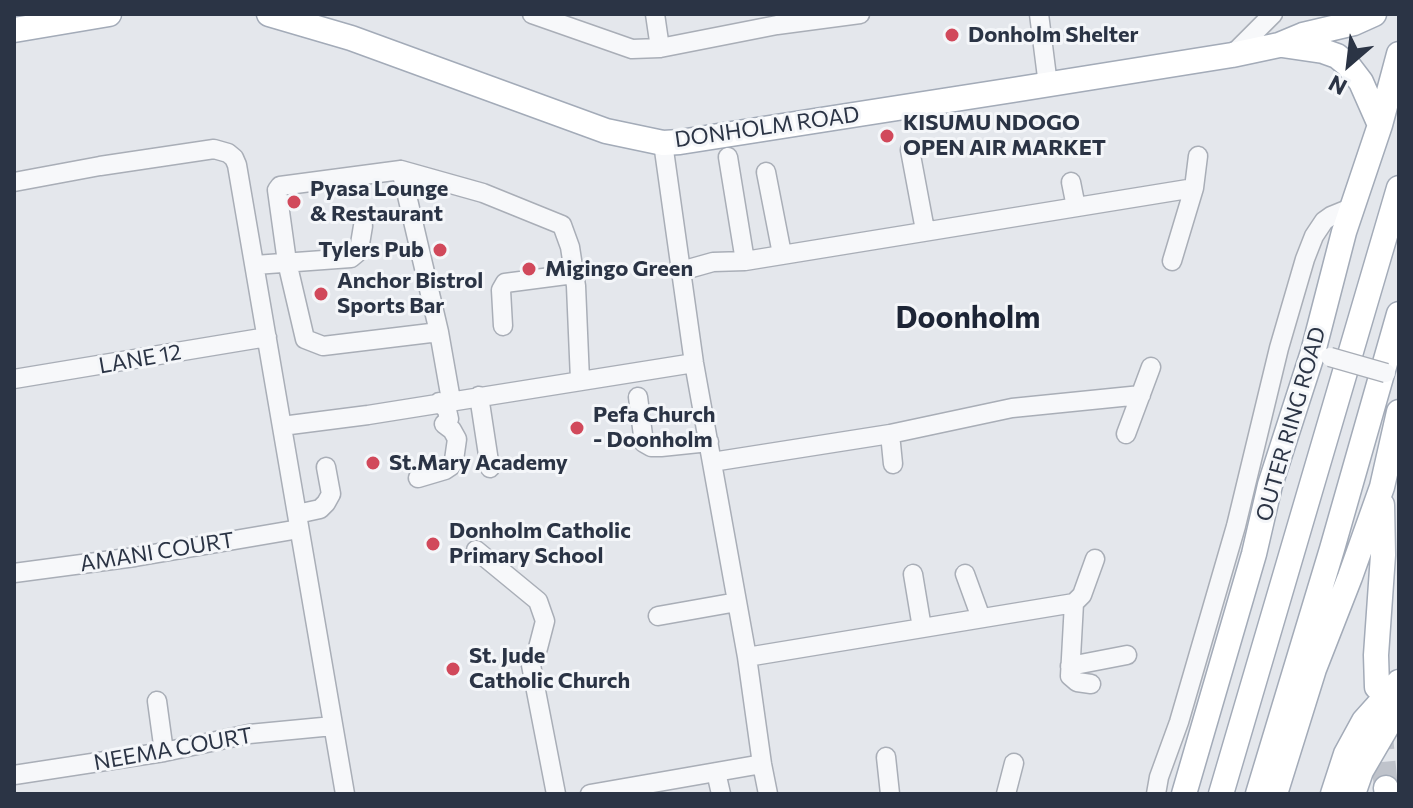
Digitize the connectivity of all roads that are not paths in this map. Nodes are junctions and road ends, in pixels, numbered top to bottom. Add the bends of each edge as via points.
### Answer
1 (109, 14) edge
2 (269, 14) edge
3 (532, 14) edge
4 (655, 14) edge
5 (860, 14) edge
6 (1039, 14) edge
7 (1273, 14) edge
8 (1374, 14) edge
9 (81, 16) edge
10 (14, 30) edge
11 (1279, 45) junction
12 (660, 48) junction
13 (1399, 54) edge
14 (1232, 55) junction
15 (1048, 85) junction
16 (1380, 125) junction
17 (663, 143) junction
18 (910, 150) dead end
19 (1198, 156) dead end
20 (728, 157) dead end
21 (401, 170) junction
22 (766, 172) dead end
23 (14, 182) edge
24 (1071, 182) dead end
25 (1194, 188) junction
26 (1399, 188) edge
27 (1076, 207) junction
28 (1353, 207) junction
29 (363, 226) dead end
30 (925, 230) junction
31 (782, 254) junction
32 (745, 261) junction
33 (1172, 261) dead end
34 (287, 262) junction
35 (255, 265) junction
36 (681, 271) junction
37 (574, 274) junction
38 (1399, 314) edge
39 (503, 326) dead end
40 (439, 332) junction
41 (267, 337) junction
42 (1322, 354) junction
43 (694, 363) junction
44 (1151, 367) dead end
45 (1393, 375) edge
46 (14, 379) edge
47 (580, 380) junction
48 (1141, 395) junction
49 (479, 396) junction
50 (638, 397) dead end
51 (445, 401) junction
52 (1399, 412) edge
53 (282, 426) junction
54 (890, 434) junction
55 (1126, 434) dead end
56 (709, 442) junction
57 (712, 462) junction
58 (893, 464) dead end
59 (326, 467) dead end
60 (490, 468) dead end
61 (418, 478) dead end
62 (1382, 487) junction
63 (298, 521) junction
64 (476, 550) dead end
65 (1095, 559) dead end
66 (14, 573) edge
67 (965, 574) dead end
68 (919, 576) dead end
69 (737, 602) junction
70 (1074, 603) junction
71 (658, 616) dead end
72 (981, 618) junction
73 (928, 627) junction
74 (1127, 655) dead end
75 (747, 657) junction
76 (1070, 666) junction
77 (1091, 684) dead end
78 (1388, 685) edge
79 (157, 701) dead end
80 (1399, 706) edge
81 (333, 726) junction
82 (164, 752) junction
83 (886, 757) dead end
84 (1014, 763) dead end
85 (762, 764) junction
86 (716, 772) junction
87 (14, 775) edge
88 (677, 786) edge
89 (345, 794) edge
90 (556, 794) edge
91 (590, 794) edge
92 (721, 794) edge
93 (768, 794) edge
94 (890, 794) edge
95 (1006, 794) edge
96 (1156, 794) edge
97 (1184, 794) edge
98 (1221, 794) edge
99 (1258, 794) edge
100 (1275, 794) edge
101 (1333, 794) edge
102 (1353, 794) edge

1 - 9 main road
2 - 17 main road, DONHOLM ROAD via 351,38 606,131
3 - 12 street via 632,49
4 - 12 street
5 - 12 street
6 - 15 street
7 - 14 street
8 - 11 main road
9 - 10 main road
11 - 14 main road, DONHOLM ROAD
11 - 16 main road via 1337,56 1361,82
13 - 16 main road, OUTER RING ROAD
14 - 15 main road, DONHOLM ROAD
15 - 17 main road, DONHOLM ROAD
16 - 28 main road, OUTER RING ROAD
17 - 36 street
18 - 30 street
19 - 25 street
20 - 32 street
21 - 34 street via 280,186
21 - 37 street via 483,193 562,225
21 - 40 street
22 - 31 street
23 - 35 street via 221,150 237,165
24 - 27 street
25 - 27 street
25 - 33 street
26 - 98 main road, OUTER RING ROAD
27 - 30 street
28 - 42 main road, OUTER RING ROAD
28 - 96 street via 1324,221 1305,259 1236,526
29 - 34 street via 351,258
30 - 31 street
31 - 32 street
32 - 36 street
34 - 35 street
34 - 40 street via 305,339 323,346
35 - 41 street
36 - 43 street
37 - 39 street via 505,283
37 - 47 street
38 - 99 main road
40 - 51 street
41 - 46 street, LANE 12
41 - 53 street
42 - 45 street, bridge
42 - 97 main road, OUTER RING ROAD via 1270,485
43 - 47 street
43 - 56 street
44 - 48 street
47 - 49 street
48 - 54 street via 1012,408
48 - 55 street
49 - 51 street
49 - 60 street
50 - 56 street via 644,443 661,447
51 - 53 street
51 - 61 street via 449,419 444,424 457,439 454,460 445,470
52 - 62 main road
53 - 63 street
54 - 57 street
54 - 58 street
56 - 57 street
57 - 69 street
59 - 63 street, AMANI COURT via 331,494 320,509
62 - 78 main road via 1376,655
62 - 100 main road via 1314,669
63 - 66 street, AMANI COURT via 135,557
63 - 81 street
64 - 90 street via 538,601 545,621 531,665
65 - 70 street
67 - 72 street
68 - 73 street
69 - 71 street
69 - 75 street
70 - 72 street
70 - 76 street
72 - 73 street
73 - 75 street
74 - 76 street
75 - 85 street
76 - 77 street via 1070,676
78 - 101 main road via 1346,754
79 - 82 street
80 - 102 main road
81 - 82 street, NEEMA COURT via 249,734
81 - 89 street
82 - 87 street, NEEMA COURT
83 - 94 street
84 - 95 street
85 - 86 street
85 - 93 street
86 - 88 street
86 - 92 street
88 - 91 street

